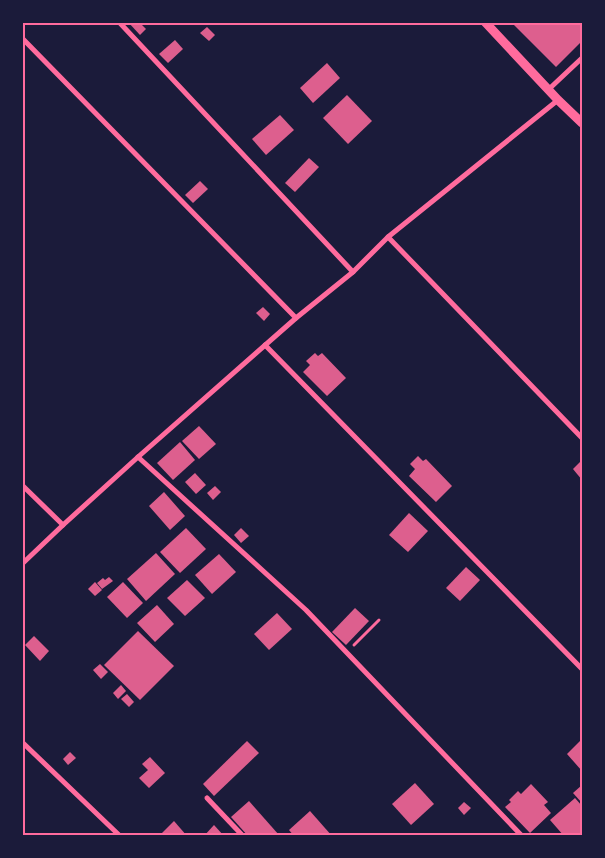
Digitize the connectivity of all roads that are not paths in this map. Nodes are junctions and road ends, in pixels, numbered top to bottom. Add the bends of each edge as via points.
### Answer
1 (119, 22) edge
2 (485, 22) edge
3 (22, 38) edge
4 (582, 58) edge
5 (548, 90) junction
6 (558, 100) junction
7 (582, 122) edge
8 (388, 237) junction
9 (353, 272) junction
10 (296, 318) junction
11 (265, 345) junction
12 (582, 438) edge
13 (138, 457) junction
14 (22, 485) edge
15 (63, 525) junction
16 (22, 564) edge
17 (582, 669) edge
18 (22, 742) edge
19 (207, 798) dead end
20 (120, 836) edge
21 (243, 836) edge
22 (522, 836) edge

1 - 9 street
2 - 5 street
3 - 10 street
4 - 5 street
5 - 6 street
6 - 7 street
6 - 8 street
8 - 9 street
8 - 12 street
9 - 10 street
10 - 11 street
11 - 13 street
11 - 17 street
13 - 15 street
13 - 22 street via 306,610
14 - 15 street
15 - 16 street
18 - 20 street
19 - 21 street

